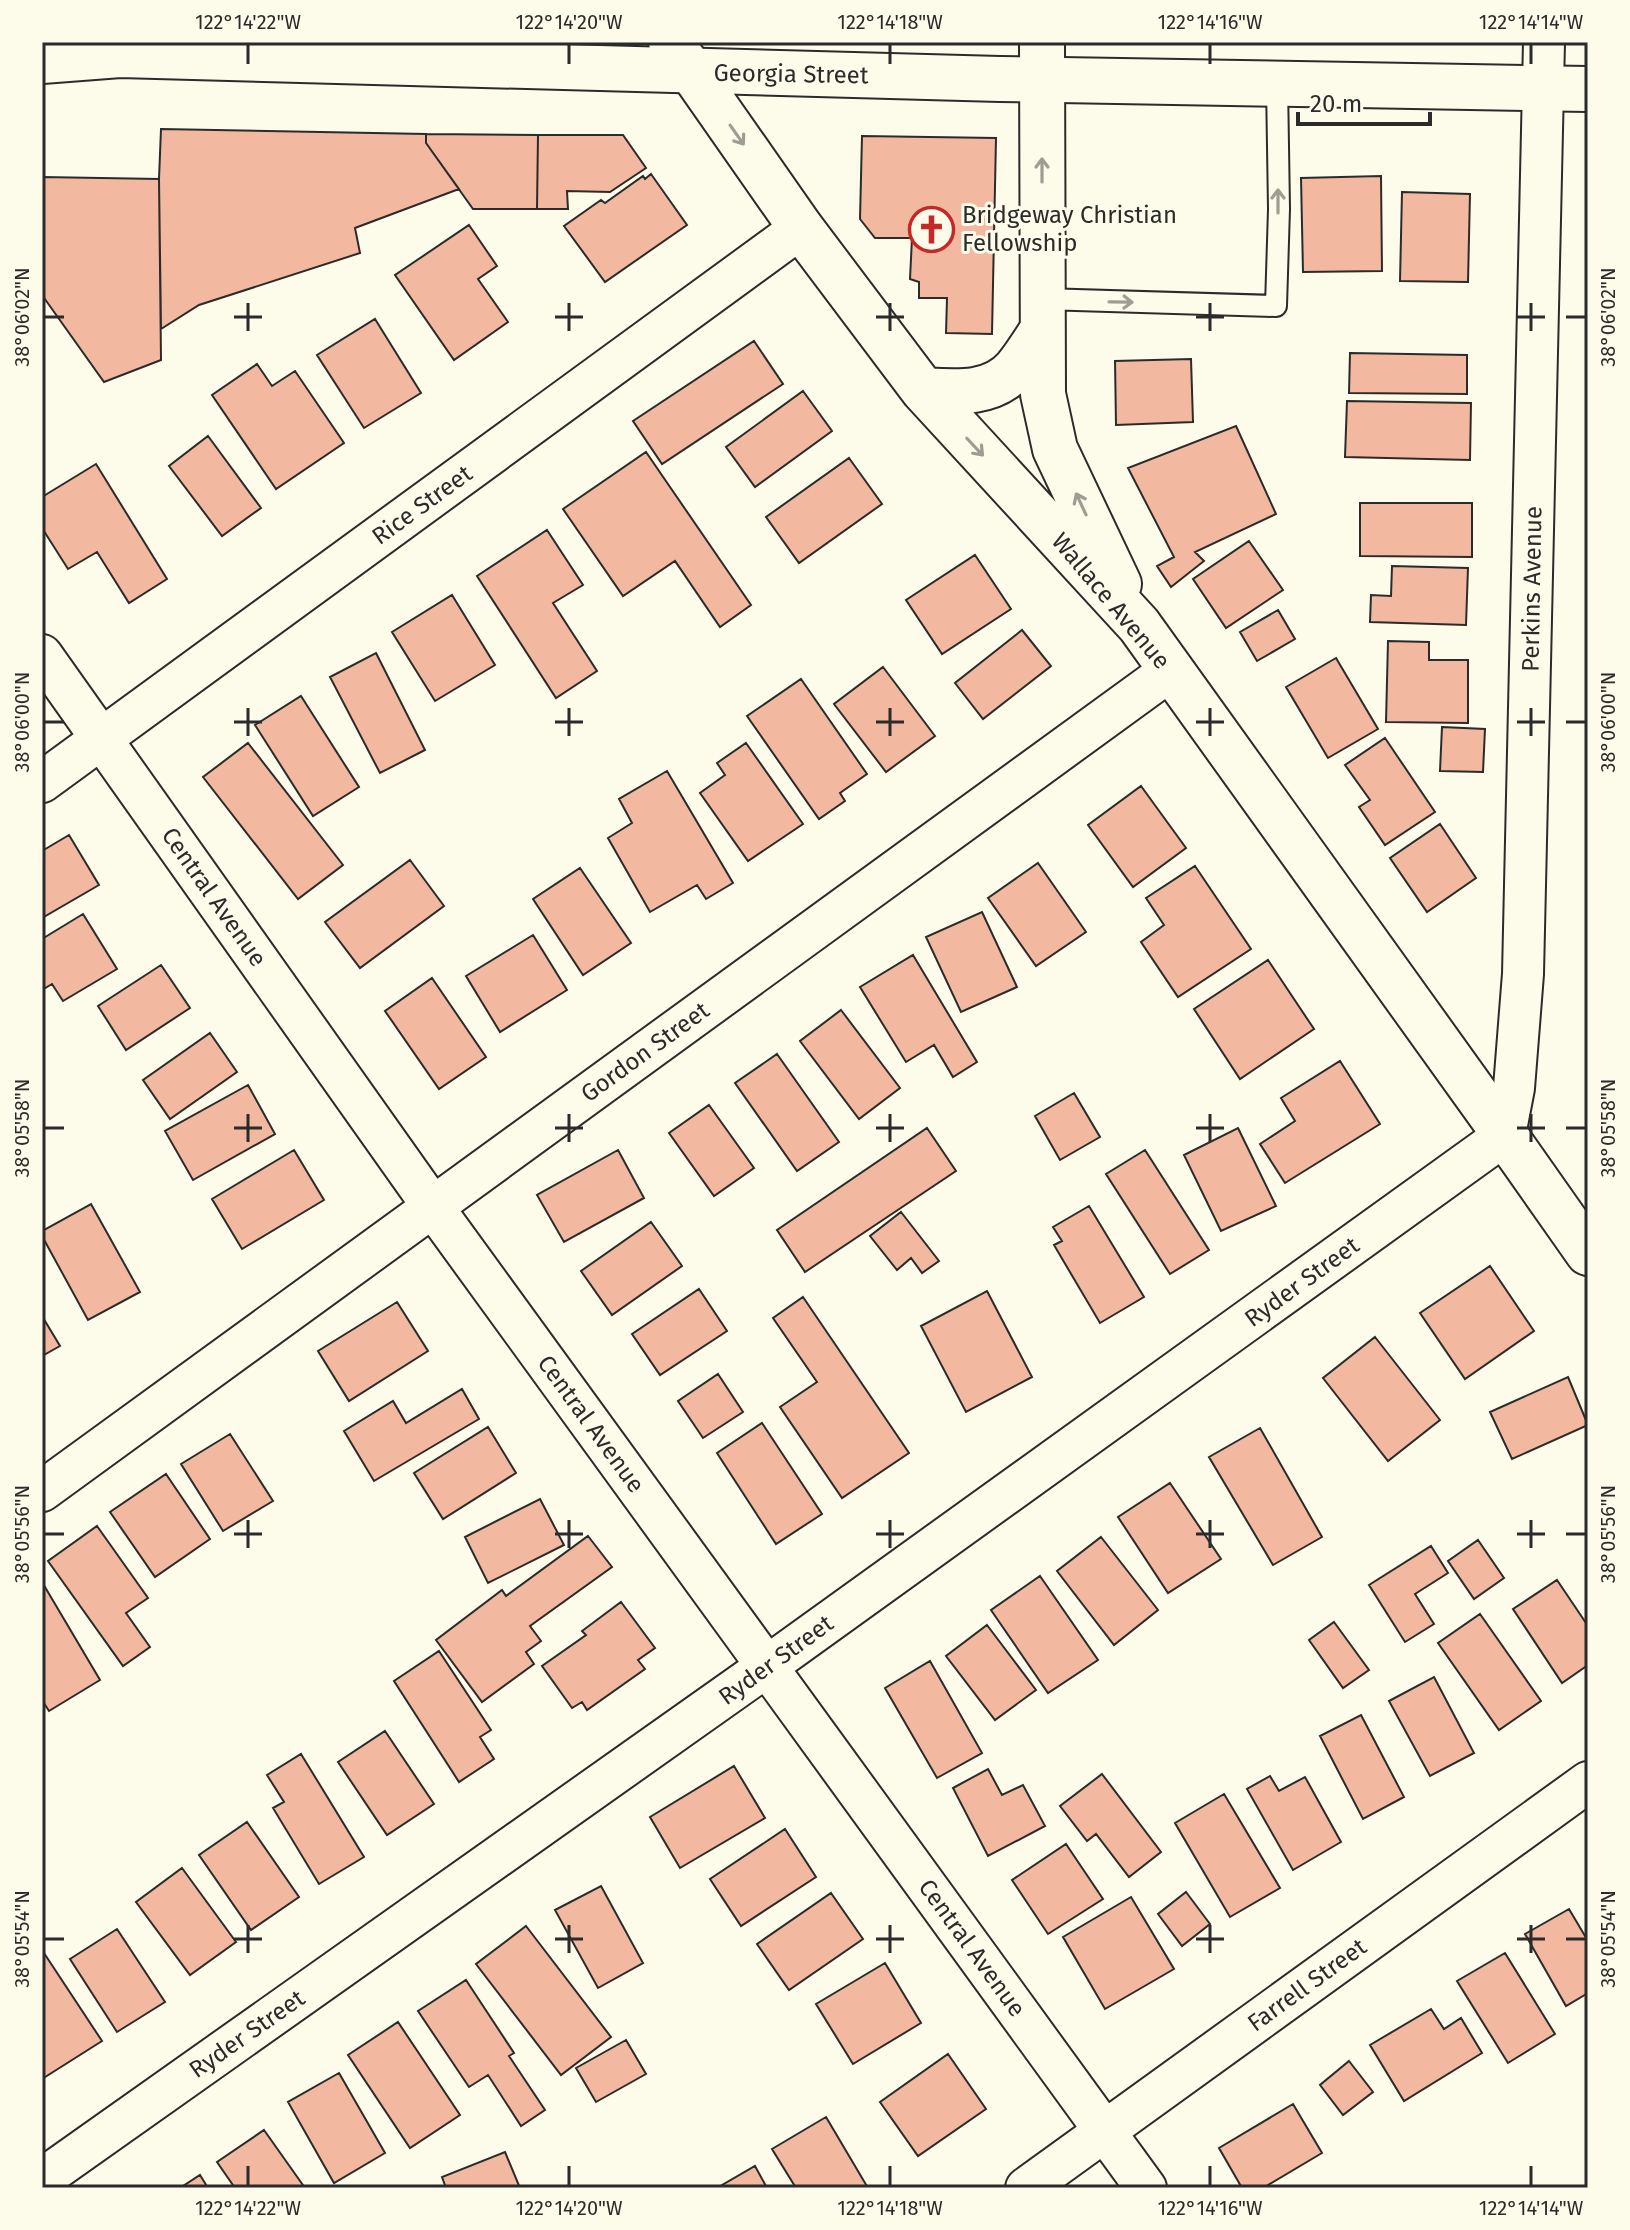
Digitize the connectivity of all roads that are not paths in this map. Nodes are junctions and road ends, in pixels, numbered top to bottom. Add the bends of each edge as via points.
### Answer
1 (1544, 42) edge
2 (297, 51) edge
3 (682, 57) edge
4 (42, 61) edge
5 (1042, 61) edge
6 (1277, 84) junction
7 (1543, 88) junction
8 (1588, 89) edge
9 (801, 228) junction
10 (1042, 316) junction
11 (923, 390) junction
12 (1139, 625) junction
13 (42, 655) edge
14 (1171, 670) junction
15 (102, 739) junction
16 (42, 782) edge
17 (1505, 1135) junction
18 (433, 1207) junction
19 (1588, 1253) edge
20 (42, 1491) edge
21 (766, 1667) junction
22 (1588, 1782) edge
23 (1105, 2131) junction
24 (42, 2179) edge
25 (1026, 2188) edge
26 (1146, 2188) edge

1 - 7 street, Perkins Avenue
2 - 3 street, Georgia Street
2 - 4 street, Georgia Street
3 - 5 street, Georgia Street
3 -> 9 street, Wallace Avenue
5 - 6 street, Georgia Street
10 -> 5 street
6 - 7 street, Georgia Street
10 -> 6 lane via 1276,306
7 - 8 street, Georgia Street
7 - 17 street, Perkins Avenue via 1523,974
9 - 11 street, Wallace Avenue
9 - 15 street, Rice Street
10 - 11 street via 1014,371 987,388
12 -> 10 street via 1055,449 1043,394
11 -> 12 street, Wallace Avenue
12 - 14 street, Wallace Avenue
13 - 15 street, Central Avenue
14 - 17 street, Wallace Avenue
14 - 18 street, Gordon Street
15 - 16 street, Rice Street
15 - 18 street, Central Avenue
17 - 19 street, Wallace Avenue
17 - 21 street, Ryder Street
18 - 20 street, Gordon Street
18 - 21 street, Central Avenue
21 - 23 street, Central Avenue
21 - 24 street, Ryder Street
22 - 23 street, Farrell Street
23 - 25 street, Farrell Street
23 - 26 street, Central Avenue

